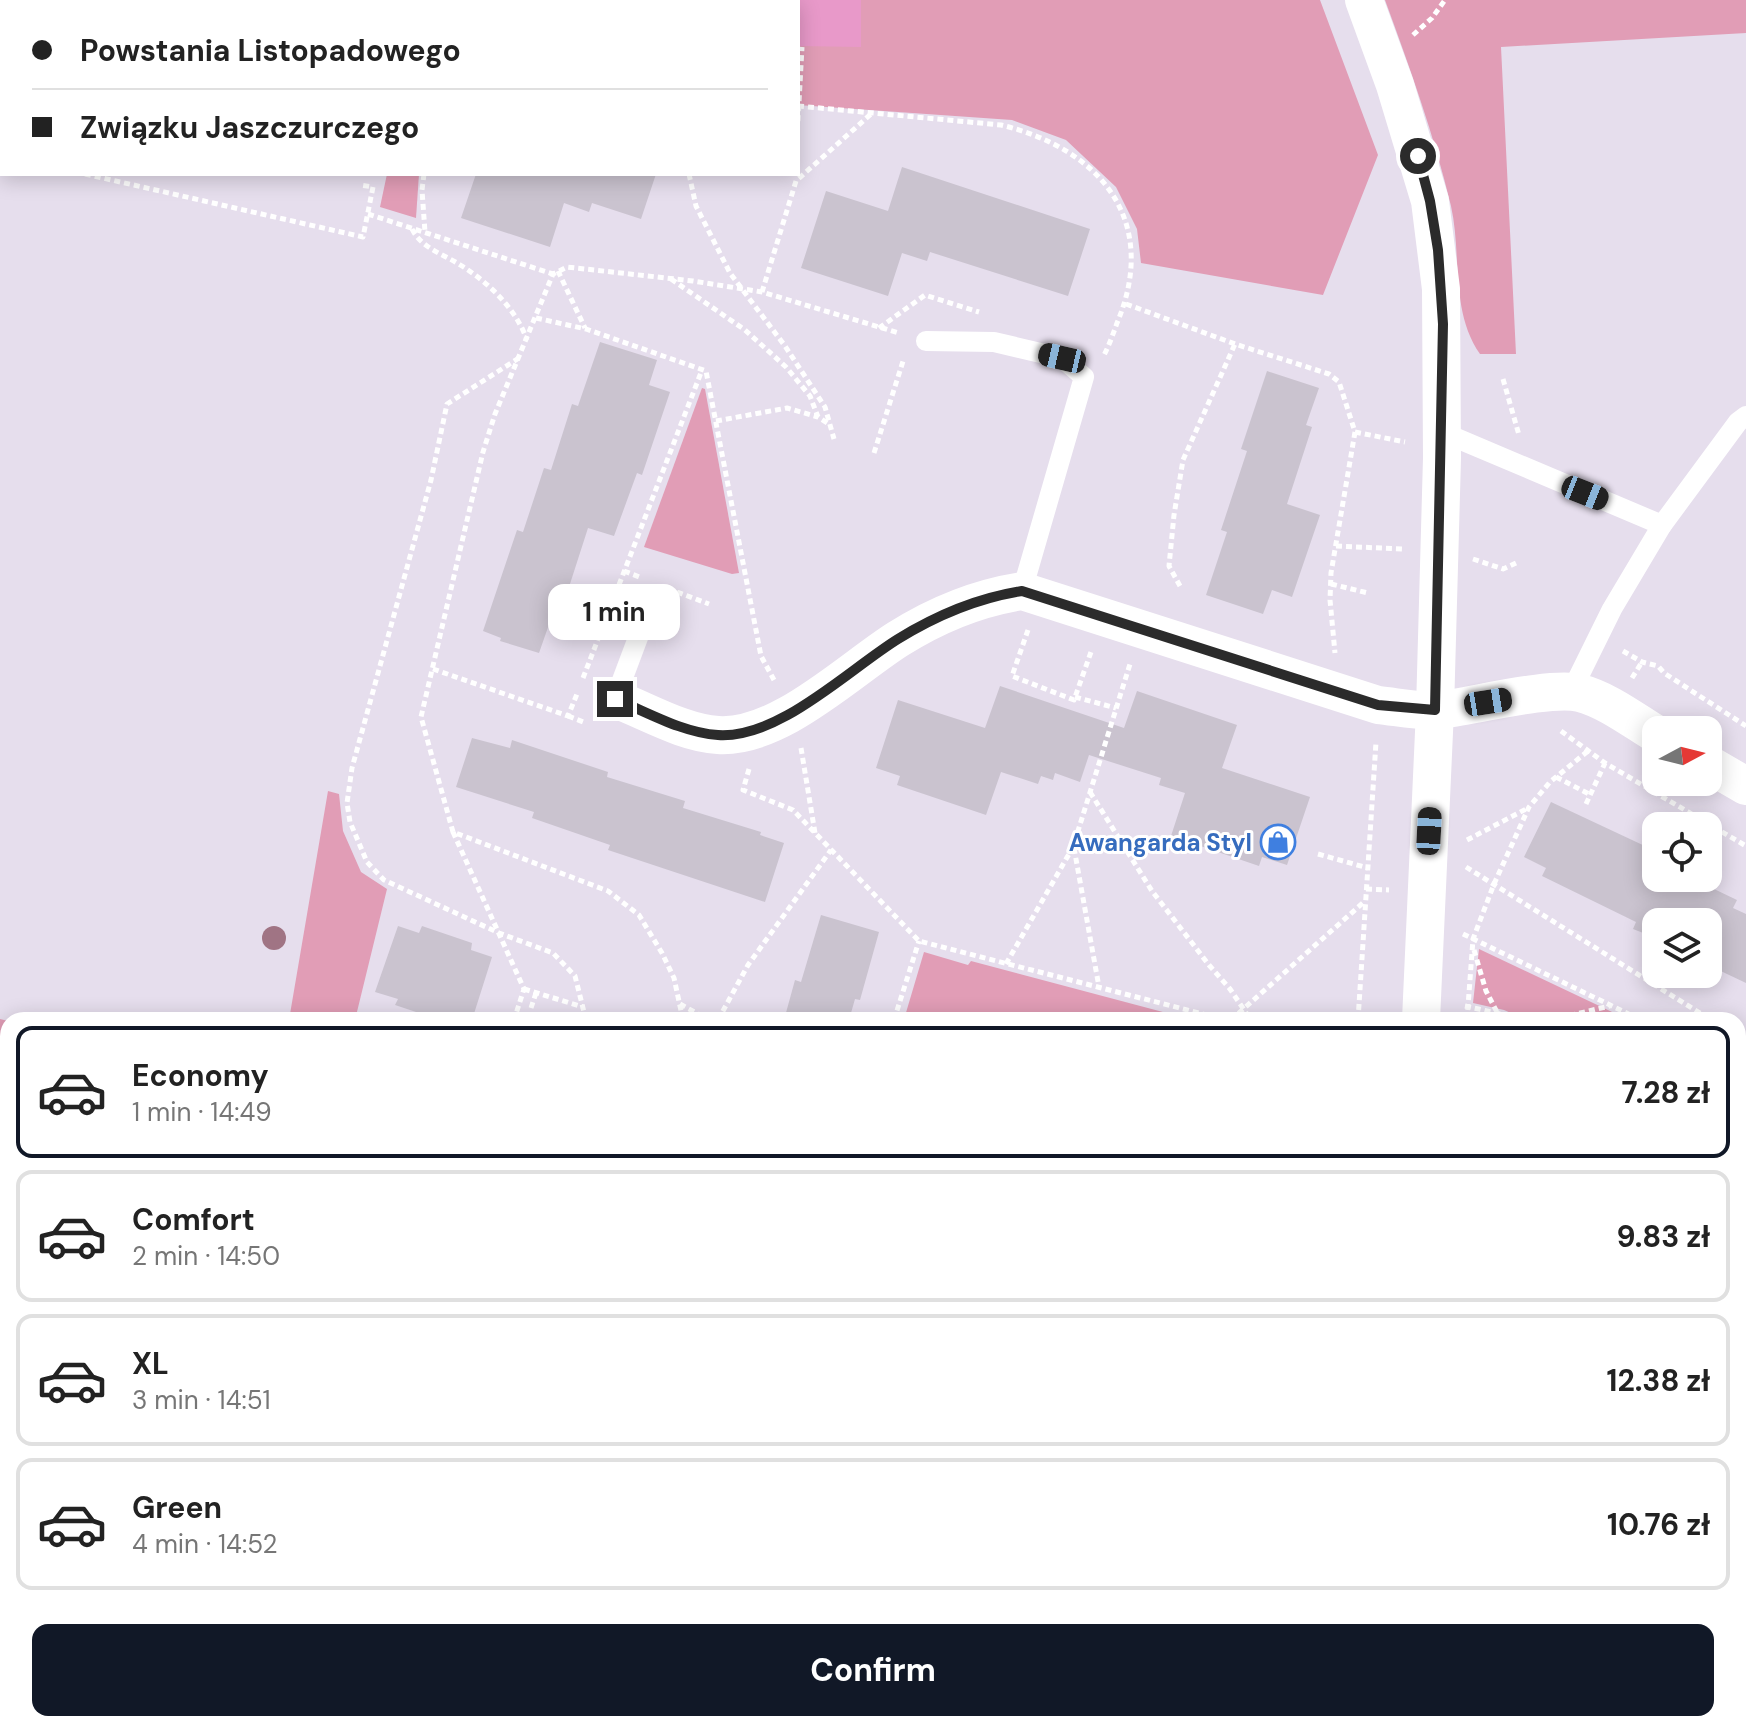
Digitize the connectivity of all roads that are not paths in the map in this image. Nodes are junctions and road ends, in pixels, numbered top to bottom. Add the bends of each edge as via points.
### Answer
1 (1364, 0) edge
2 (918, 339) road end
3 (1746, 416) edge
4 (1426, 438) junction
5 (1662, 525) junction
6 (651, 603) dead end
7 (1026, 606) junction
8 (1571, 692) junction
9 (615, 699) joint
10 (1435, 710) junction
11 (1642, 725) edge
12 (1722, 772) edge
13 (1746, 786) edge
14 (1421, 1012) edge

1 - 4 street via 1430,201 1438,250 1442,312
2 - 7 lane via 994,342 1062,358 1084,377
3 - 5 lane
4 - 5 lane via 1534,472
4 - 10 street
5 - 8 lane
6 - 9 lane
7 - 9 street via 965,604 752,731 704,733
7 - 10 street via 1141,629 1378,705
8 - 10 street
8 - 11 street
10 - 14 street
12 - 13 street

